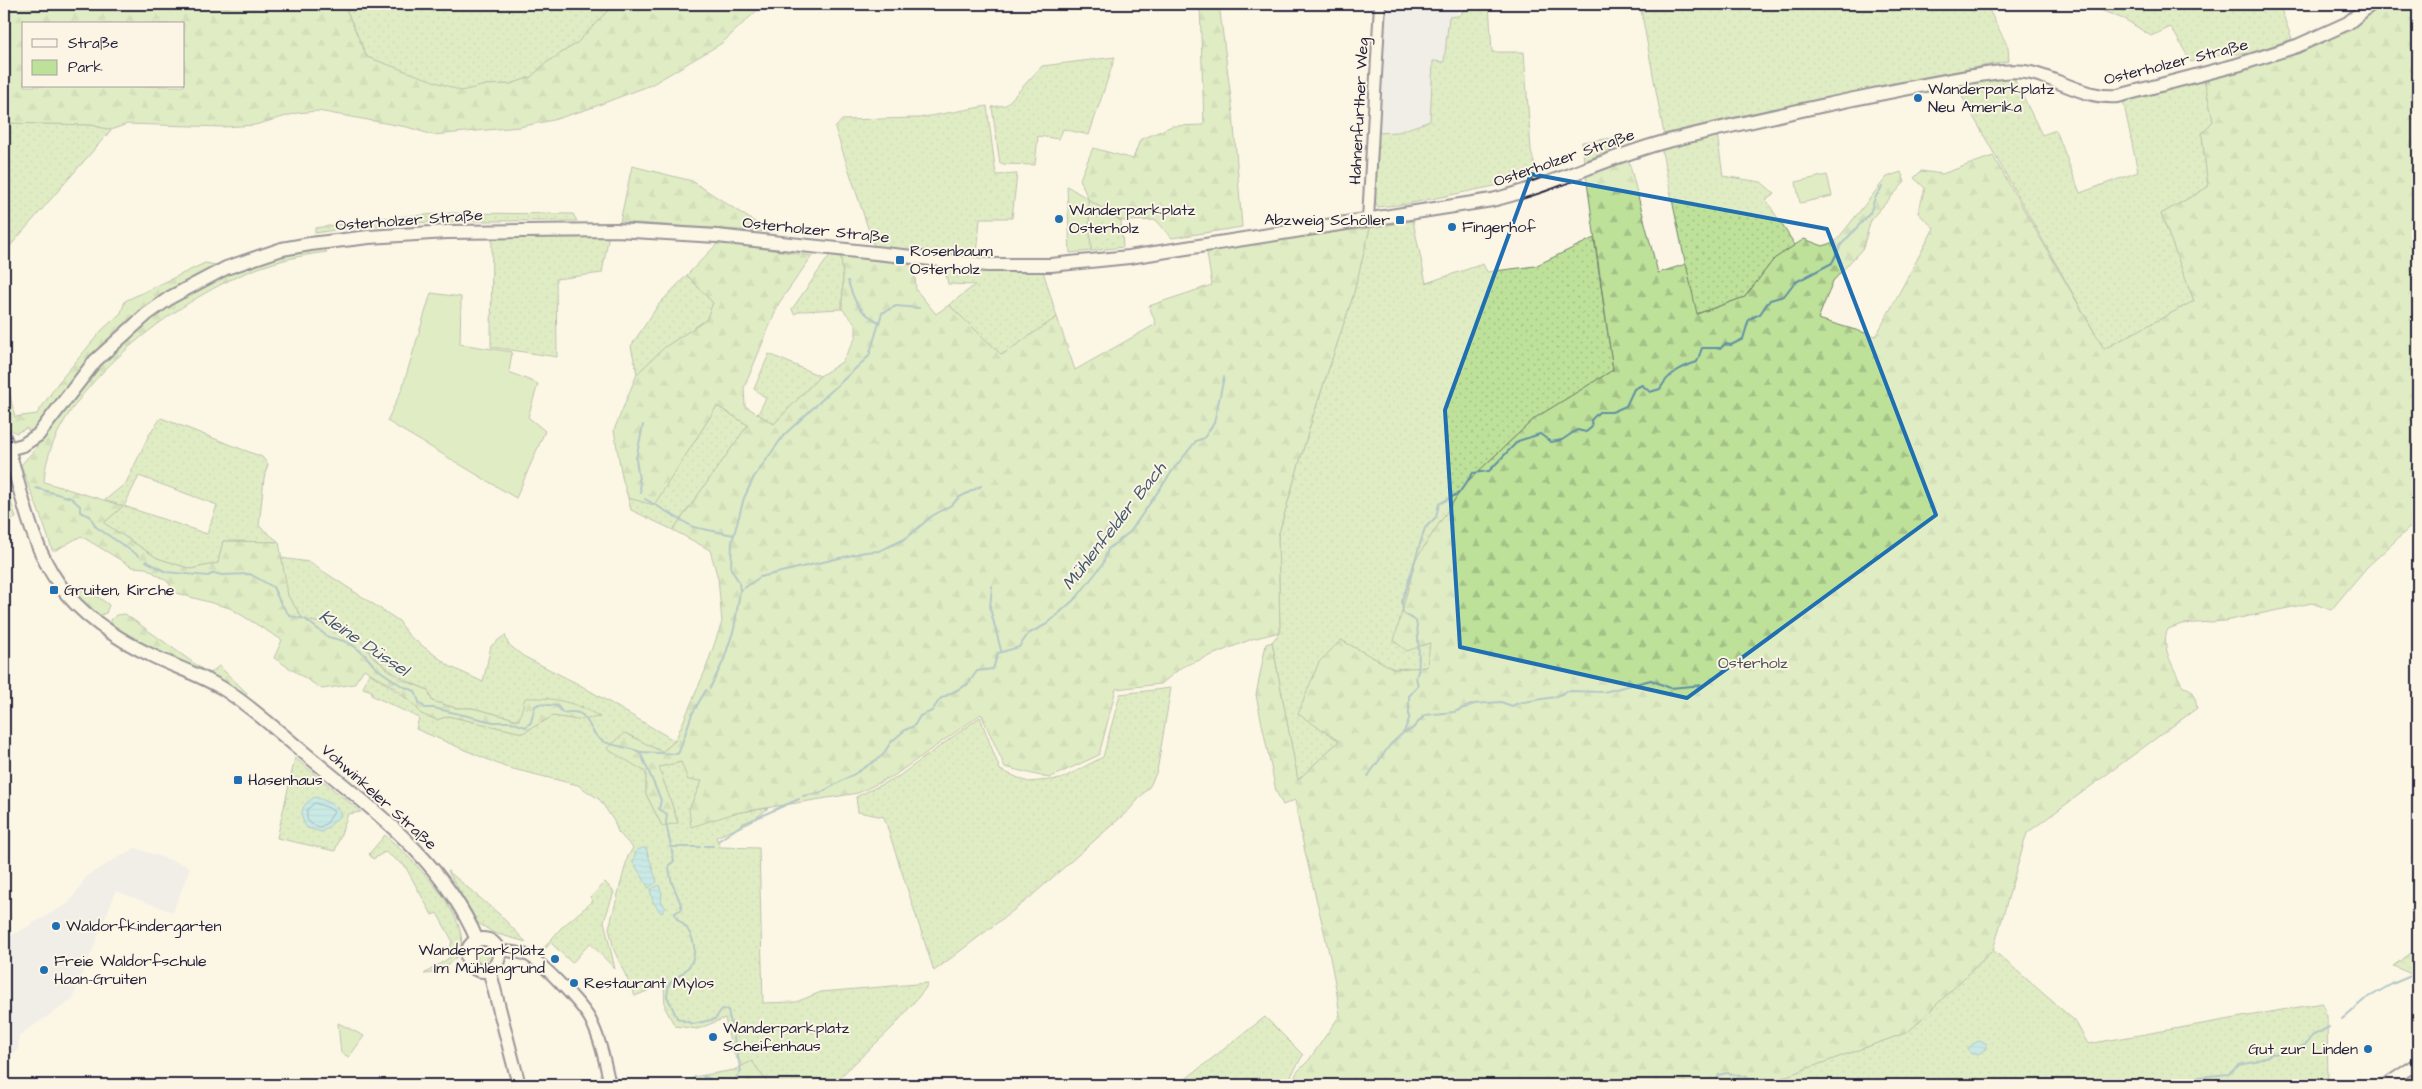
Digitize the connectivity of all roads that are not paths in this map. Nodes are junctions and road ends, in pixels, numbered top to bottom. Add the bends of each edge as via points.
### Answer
1 (1380, 4) edge
2 (2371, 4) edge
3 (1368, 219) junction
4 (4, 436) edge
5 (8, 449) junction
6 (478, 940) junction
7 (499, 951) junction
8 (489, 970) junction
9 (2418, 1063) edge
10 (519, 1085) edge
11 (610, 1085) edge
12 (2385, 1085) edge

1 - 3 street, Hahnenfurther Weg
2 - 3 main road, Osterholzer Straße via 2348,23 2297,46 2118,96 2093,95 2032,73 1995,72 1664,142 1519,194
3 - 5 main road, Osterholzer Straße via 1129,257 1036,265 963,263 717,236 616,230 447,232 369,236 310,244 282,249 226,268 171,297 95,361 38,435 23,445
4 - 5 main road, Vohwinkeler Straße
5 - 6 main road, Vohwinkeler Straße via 44,558 59,584 80,608 102,627 136,648 221,688 260,716 428,862 454,897
6 - 7 main road via 490,940
6 - 8 main road via 468,949 469,962 477,970
7 - 8 main road via 497,963
7 - 11 street via 533,958 580,1006 600,1044
8 - 10 main road
9 - 12 street

